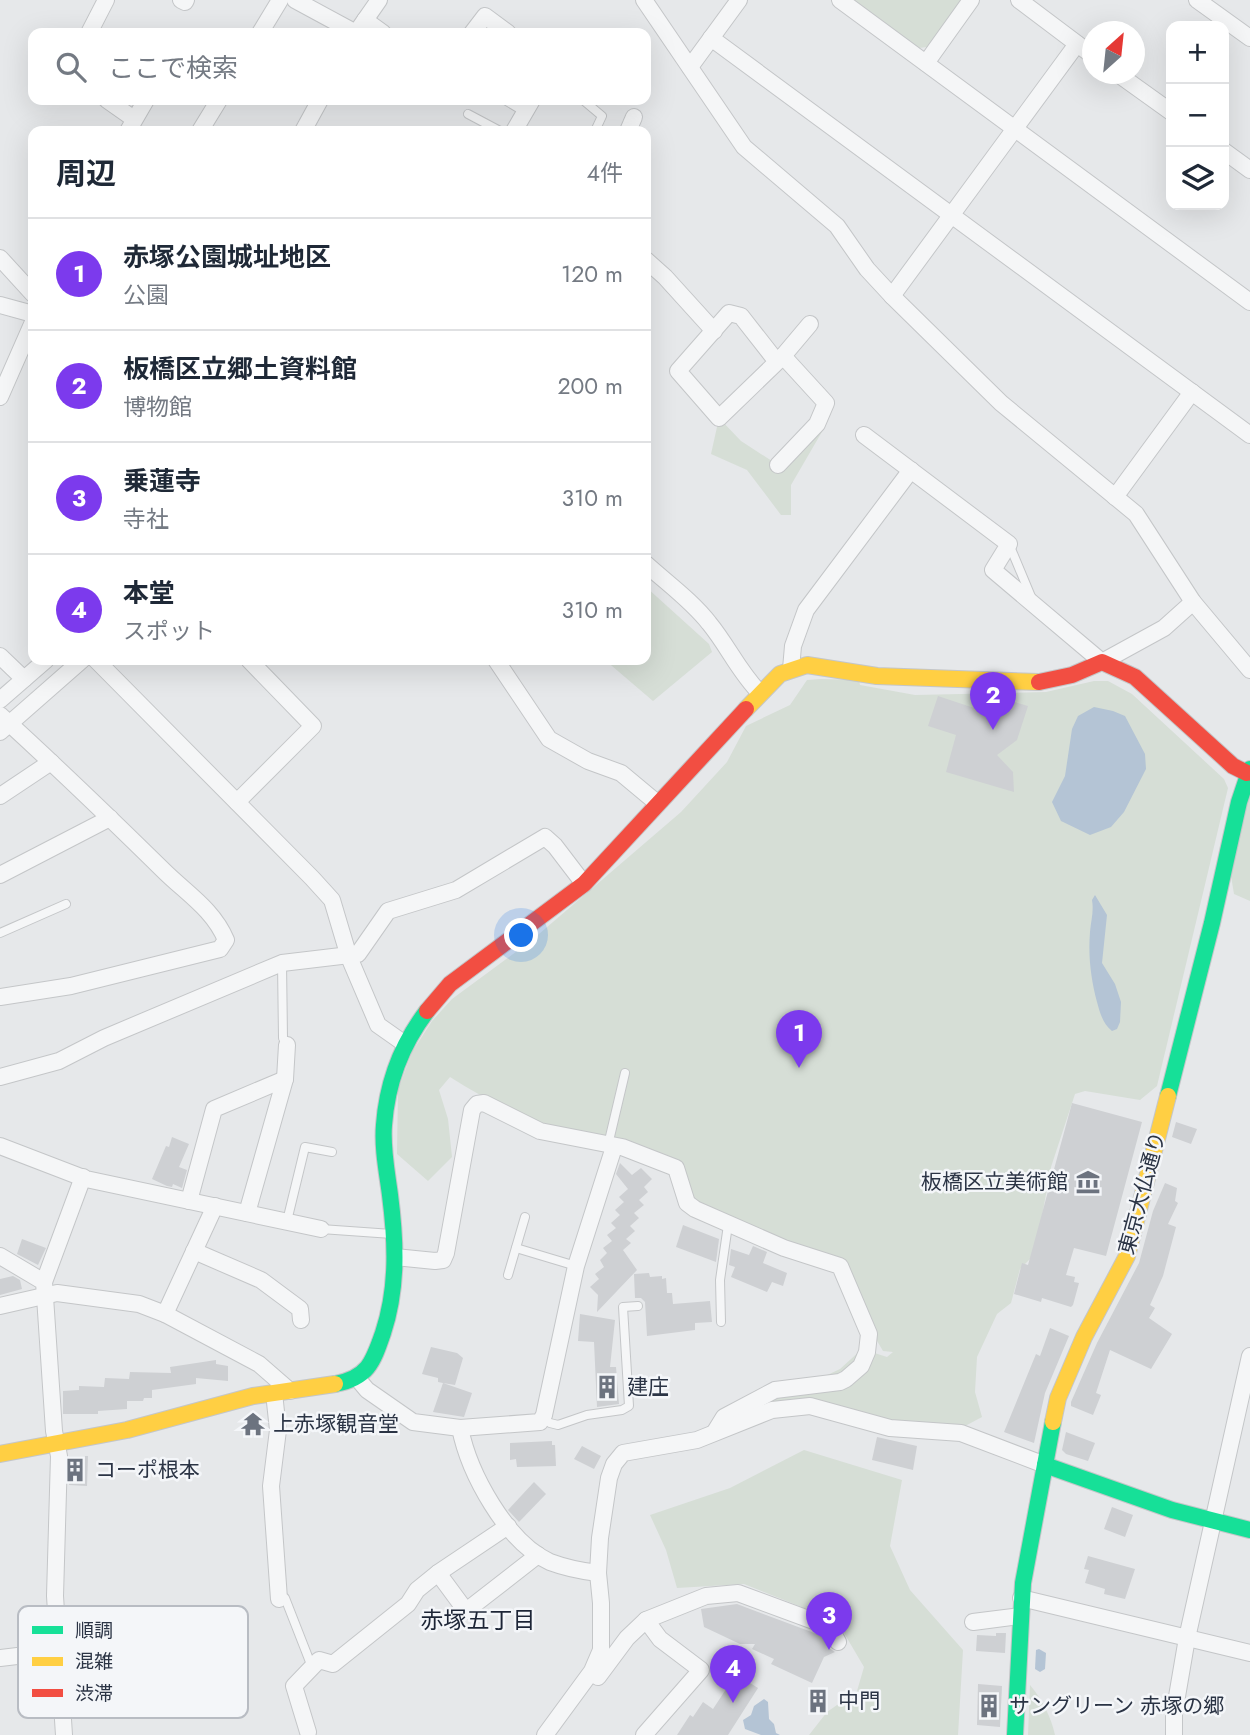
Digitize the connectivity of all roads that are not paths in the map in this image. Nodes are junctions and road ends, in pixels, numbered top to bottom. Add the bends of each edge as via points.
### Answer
1 (106, 0) edge
2 (280, 0) edge
3 (295, 0) edge
4 (379, 0) edge
5 (644, 0) edge
6 (739, 0) edge
7 (840, 0) edge
8 (971, 0) edge
9 (1197, 0) edge
10 (1026, 2) edge
11 (92, 28) edge
12 (263, 28) edge
13 (357, 28) edge
14 (360, 28) edge
15 (476, 28) edge
16 (501, 28) edge
17 (711, 38) junction
18 (1250, 38) edge
19 (1077, 44) junction
20 (1082, 47) edge
21 (926, 63) junction
22 (690, 67) junction
23 (1132, 84) edge
24 (112, 105) edge
25 (143, 105) edge
26 (216, 105) edge
27 (318, 105) edge
28 (589, 105) edge
29 (528, 106) edge
30 (1166, 109) edge
31 (468, 114) dead end
32 (131, 125) edge
33 (203, 126) edge
34 (309, 126) edge
35 (490, 126) edge
36 (517, 126) edge
37 (597, 126) edge
38 (1015, 129) junction
39 (1229, 155) edge
40 (1250, 170) edge
41 (951, 215) junction
42 (0, 258) edge
43 (651, 264) edge
44 (28, 289) edge
45 (892, 296) junction
46 (1250, 302) edge
47 (0, 305) edge
48 (28, 313) edge
49 (810, 324) dead end
50 (713, 331) junction
51 (28, 333) edge
52 (780, 359) junction
53 (1192, 392) junction
54 (0, 397) edge
55 (864, 435) dead end
56 (1250, 435) edge
57 (778, 465) dead end
58 (911, 470) junction
59 (1115, 497) junction
60 (1009, 544) junction
61 (651, 568) edge
62 (1193, 602) junction
63 (1035, 605) junction
64 (0, 656) edge
65 (1102, 662) junction
66 (40, 665) edge
67 (76, 665) edge
68 (101, 665) edge
69 (254, 665) edge
70 (503, 665) edge
71 (791, 669) junction
72 (1250, 670) edge
73 (24, 679) junction
74 (760, 693) junction
75 (0, 700) edge
76 (3, 723) edge
77 (51, 762) junction
78 (1248, 771) edge
79 (0, 796) edge
80 (237, 802) junction
81 (657, 803) junction
82 (110, 818) junction
83 (0, 875) edge
84 (584, 884) junction
85 (66, 904) dead end
86 (0, 933) edge
87 (349, 957) junction
88 (282, 963) junction
89 (0, 997) edge
90 (285, 1041) joint
91 (405, 1044) junction
92 (625, 1073) dead end
93 (0, 1077) edge
94 (285, 1079) junction
95 (0, 1146) edge
96 (611, 1146) junction
97 (332, 1152) dead end
98 (83, 1177) junction
99 (189, 1200) junction
100 (215, 1206) junction
101 (247, 1213) junction
102 (525, 1217) dead end
103 (287, 1222) junction
104 (728, 1225) junction
105 (321, 1229) joint
106 (395, 1234) junction
107 (516, 1248) junction
108 (194, 1251) junction
109 (0, 1256) edge
110 (395, 1257) junction
111 (576, 1266) junction
112 (508, 1275) dead end
113 (44, 1288) junction
114 (638, 1306) dead end
115 (0, 1307) edge
116 (165, 1314) junction
117 (301, 1320) dead end
118 (721, 1322) dead end
119 (1250, 1356) edge
120 (357, 1378) junction
121 (282, 1392) junction
122 (543, 1418) junction
123 (460, 1428) junction
124 (716, 1430) junction
125 (56, 1446) junction
126 (0, 1454) edge
127 (1045, 1465) junction
128 (1213, 1522) junction
129 (508, 1526) junction
130 (1250, 1530) edge
131 (538, 1555) junction
132 (438, 1573) junction
133 (598, 1573) junction
134 (1021, 1598) junction
135 (279, 1599) joint
136 (56, 1606) edge
137 (1020, 1616) junction
138 (646, 1620) junction
139 (973, 1622) dead end
140 (1187, 1638) junction
141 (838, 1642) dead end
142 (1250, 1654) edge
143 (18, 1656) edge
144 (0, 1658) edge
145 (312, 1667) junction
146 (570, 1703) junction
147 (307, 1734) edge
148 (545, 1735) edge
149 (644, 1735) edge
150 (1015, 1735) edge
151 (1174, 1735) edge

1 - 11 street
2 - 12 street
3 - 13 street
4 - 14 street
5 - 22 street
6 - 17 street
7 - 21 street
8 - 21 street
9 - 18 street
10 - 19 street
15 - 16 street via 485,16
17 - 22 street
17 - 41 street
19 - 20 street
19 - 38 street
21 - 38 street
22 - 45 street via 744,147 837,226
23 - 30 street
24 - 32 street
25 - 32 street
26 - 33 street
27 - 34 street
28 - 37 lane via 602,116
29 - 36 street
31 - 35 lane
38 - 41 street
38 - 46 street
39 - 40 street
41 - 45 street
41 - 53 street
42 - 44 street
43 - 50 street
45 - 59 street via 1001,403
47 - 48 street
49 - 52 street
50 - 52 street via 729,313 741,316
50 - 52 street via 678,371 719,418
51 - 54 street
52 - 57 street via 826,403 817,424
53 - 56 street
53 - 59 street
55 - 58 street
58 - 60 street
58 - 71 street via 806,610 793,646
59 - 62 street via 1136,514
60 - 63 lane
60 - 63 street via 993,570
61 - 74 street via 696,608 744,678
62 - 65 street via 1164,628
62 - 72 street
63 - 65 street
64 - 73 street
65 - 71 street via 1051,681 1026,683 904,678 807,665
65 - 78 street via 1135,677 1234,766
66 - 73 street
67 - 76 street
68 - 80 street
69 - 80 street via 313,726
70 - 81 street via 549,739 621,774
71 - 74 street
73 - 75 street
74 - 81 street
76 - 77 street
77 - 79 street
77 - 82 street
78 - 127 street, 東京大仏通り via 1127,1256 1061,1390
80 - 87 street via 332,901
81 - 84 street
82 - 83 street
82 - 89 street via 203,904 226,940 220,949 206,953 71,986
84 - 87 street via 545,837 456,890 388,911 358,954
84 - 91 street via 450,984
85 - 86 lane
87 - 88 street
87 - 91 street via 378,1025
88 - 90 lane
88 - 93 street via 104,1038 59,1062
90 - 94 street
91 - 106 street via 391,1081 384,1125
92 - 96 lane
94 - 99 street via 214,1109
94 - 101 street
95 - 98 street
96 - 104 street via 676,1168 687,1203
96 - 110 street via 540,1131 477,1104 472,1110 443,1260
96 - 111 street
97 - 103 lane via 305,1147
98 - 99 street
98 - 113 street
99 - 100 street
100 - 101 street
100 - 108 street
101 - 103 street
102 - 107 lane
103 - 105 street
104 - 118 lane via 720,1280
104 - 124 street via 840,1266 869,1334 861,1366 846,1379 775,1390 724,1417
105 - 106 lane
106 - 110 street
107 - 111 lane
107 - 112 lane
108 - 116 street
108 - 117 street via 261,1280 300,1310
109 - 113 street
110 - 120 street via 393,1298 385,1329 374,1358
111 - 122 street
113 - 115 street
113 - 116 street via 139,1304
113 - 125 street
114 - 122 lane via 623,1307 629,1406 558,1425
116 - 121 street via 259,1364
119 - 128 street
120 - 121 street
120 - 123 street via 413,1422
121 - 125 street
121 - 135 street via 271,1486
122 - 123 street via 537,1423
123 - 129 street via 467,1454
124 - 127 street via 772,1410 810,1406 890,1428 961,1433
124 - 133 street via 697,1440 619,1457 609,1478
125 - 126 street
125 - 136 street
127 - 128 street
127 - 134 street, 東京大仏通り
128 - 130 street
128 - 140 street
129 - 131 street
129 - 132 street
131 - 132 street via 466,1611
131 - 133 street via 576,1571
132 - 145 street via 408,1604 333,1664 319,1660
133 - 146 street via 601,1650
134 - 137 street, 東京大仏通り
134 - 140 street
135 - 145 lane via 285,1598
137 - 139 street
137 - 150 street, 東京大仏通り
138 - 141 street via 706,1596 738,1593 830,1627
138 - 146 street via 626,1638 590,1687
138 - 149 street via 660,1639 701,1670
140 - 142 street
140 - 151 street
143 - 144 street
145 - 147 street via 294,1686
146 - 148 street

